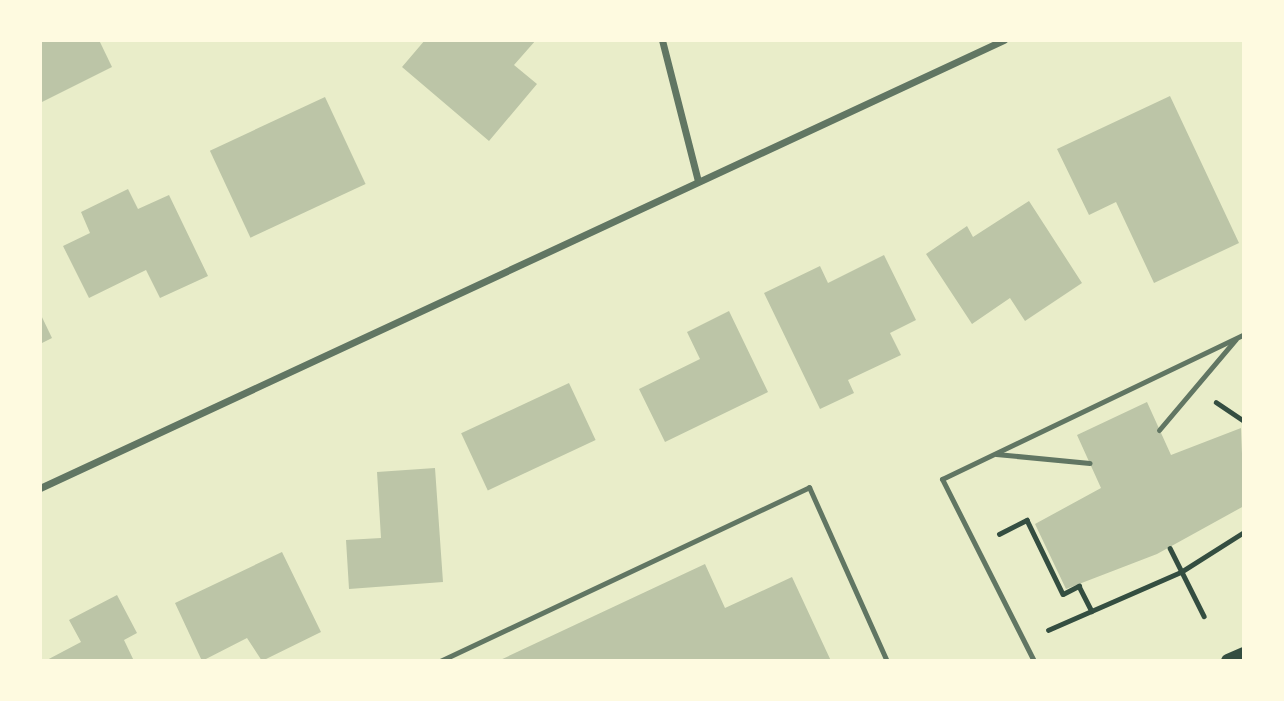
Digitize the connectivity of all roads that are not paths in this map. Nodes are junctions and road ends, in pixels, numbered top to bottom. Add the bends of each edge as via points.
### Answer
1 (662, 40) edge
2 (1004, 40) edge
3 (698, 181) junction
4 (1241, 336) edge
5 (1159, 430) dead end
6 (993, 454) junction
7 (1090, 463) dead end
8 (40, 488) edge
9 (1244, 654) edge
10 (440, 661) edge
11 (887, 661) edge
12 (1034, 661) edge
13 (1228, 661) edge

1 - 3 street
2 - 3 street
3 - 8 street
4 - 5 lane
4 - 6 lane
6 - 7 lane
6 - 12 lane via 942,479
9 - 13 main road
10 - 11 lane via 809,487

